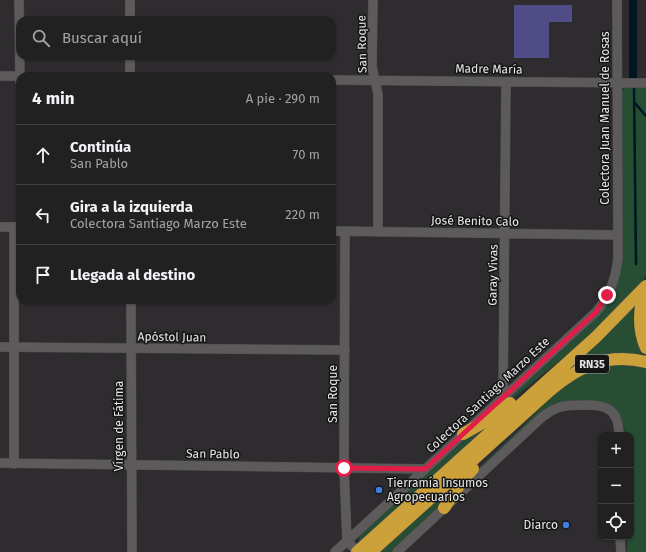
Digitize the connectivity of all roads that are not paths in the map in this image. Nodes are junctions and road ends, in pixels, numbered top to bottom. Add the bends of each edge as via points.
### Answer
1 (19, 0) edge
2 (130, 0) edge
3 (373, 0) edge
4 (617, 0) edge
5 (19, 16) edge
6 (130, 16) edge
7 (20, 60) edge
8 (130, 60) edge
9 (20, 72) edge
10 (130, 72) edge
11 (0, 76) edge
12 (16, 76) edge
13 (336, 80) edge
14 (375, 80) junction
15 (506, 82) junction
16 (617, 83) junction
17 (646, 83) edge
18 (0, 227) edge
19 (16, 227) edge
20 (336, 231) edge
21 (345, 231) junction
22 (378, 232) junction
23 (505, 234) junction
24 (618, 235) junction
25 (16, 267) edge
26 (646, 286) edge
27 (646, 290) edge
28 (131, 304) edge
29 (0, 347) edge
30 (14, 347) junction
31 (131, 348) junction
32 (646, 348) edge
33 (345, 350) junction
34 (572, 358) junction
35 (646, 362) edge
36 (546, 394) junction
37 (503, 397) junction
38 (619, 432) edge
39 (463, 434) junction
40 (0, 463) edge
41 (14, 464) junction
42 (131, 465) junction
43 (344, 468) junction
44 (425, 469) junction
45 (444, 508) junction
46 (620, 540) edge
47 (347, 541) junction
48 (132, 552) edge
49 (335, 552) edge
50 (358, 552) edge
51 (371, 552) edge
52 (397, 552) edge
53 (621, 552) edge

1 - 5 street
2 - 6 street
3 - 14 street, San Roque via 372,67
4 - 16 street, Colectora Juan Manuel de Rosas
7 - 9 street
8 - 10 street
11 - 12 street
13 - 14 street, Madre María
14 - 15 street, Madre María
14 - 22 street, San Roque via 378,94
15 - 16 street, Madre María
15 - 23 street, Garay Vivas
16 - 17 street, Madre María
16 - 24 street, Colectora Juan Manuel de Rosas
18 - 19 street
20 - 21 street, José Benito Calo
21 - 22 street, José Benito Calo
21 - 33 street, San Roque
22 - 23 street, José Benito Calo
23 - 24 street, José Benito Calo
23 - 37 street, Garay Vivas
24 - 37 street, Colectora Santiago Marzo Este via 615,276 599,308
25 - 30 street
26 - 34 highway, RN35
27 - 32 highway via 640,318
28 - 31 street, Vírgen de Fátima
29 - 30 street, Apóstol Juan
30 - 31 street, Apóstol Juan
30 - 41 street
31 - 33 street, Apóstol Juan
31 - 42 street, Vírgen de Fátima
33 - 43 street, San Roque
34 - 39 highway via 538,381 494,417
34 - 50 highway, RN35
35 - 36 highway, RN35 via 618,359 592,364 574,372
36 - 45 highway via 519,425 468,474
36 - 51 highway, RN35
37 - 39 street, Colectora Santiago Marzo Este
38 - 45 street via 618,421 611,410 598,405 564,406 551,411
39 - 44 street, Colectora Santiago Marzo Este
40 - 41 street, San Pablo
41 - 42 street, San Pablo
42 - 43 street, San Pablo
42 - 48 street, Vírgen de Fátima
43 - 44 street, San Pablo
43 - 47 street, San Roque
44 - 47 street, Colectora Santiago Marzo Este
45 - 52 street
46 - 53 street
47 - 49 street, Colectora Santiago Marzo Este
47 - 50 street

